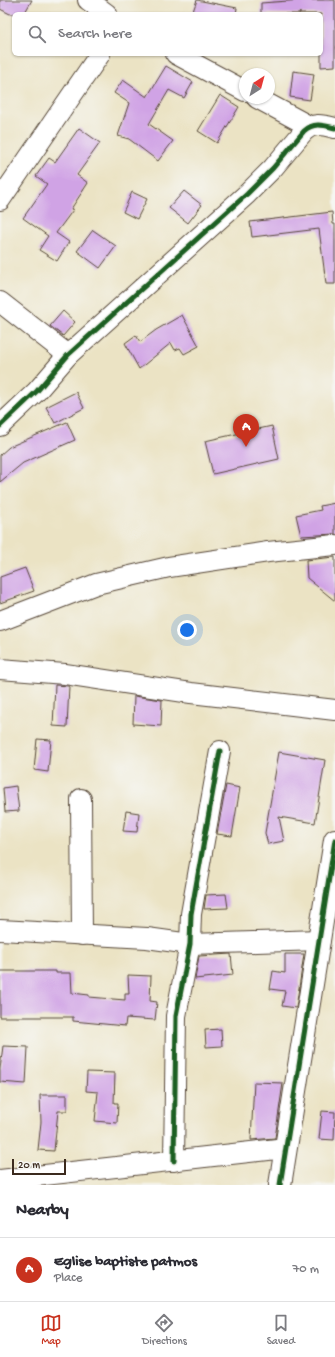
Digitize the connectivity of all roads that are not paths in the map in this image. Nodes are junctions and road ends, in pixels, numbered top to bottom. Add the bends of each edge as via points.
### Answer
1 (88, 0) edge
2 (104, 12) edge
3 (99, 56) edge
4 (180, 56) edge
5 (239, 88) edge
6 (268, 104) edge
7 (309, 126) junction
8 (335, 128) edge
9 (0, 200) edge
10 (0, 302) edge
11 (68, 355) junction
12 (0, 426) edge
13 (335, 545) edge
14 (0, 620) edge
15 (0, 669) edge
16 (335, 710) edge
17 (220, 751) dead end
18 (81, 799) dead end
19 (335, 840) edge
20 (0, 930) edge
21 (82, 934) junction
22 (320, 940) junction
23 (190, 944) junction
24 (286, 1148) junction
25 (174, 1161) junction
26 (0, 1180) edge
27 (280, 1185) edge

1 - 2 street
3 - 9 street
4 - 5 street
6 - 7 street
7 - 8 street via 317,124
7 - 11 street via 247,194
10 - 11 street
11 - 12 street via 37,391
13 - 14 street via 268,552 96,584
15 - 16 street via 65,674 191,693
17 - 23 street via 191,914
18 - 21 street
19 - 22 street
20 - 21 street
21 - 23 street via 147,938
22 - 23 street
22 - 24 street
23 - 25 street via 176,1016
24 - 25 street
24 - 27 street
25 - 26 street

